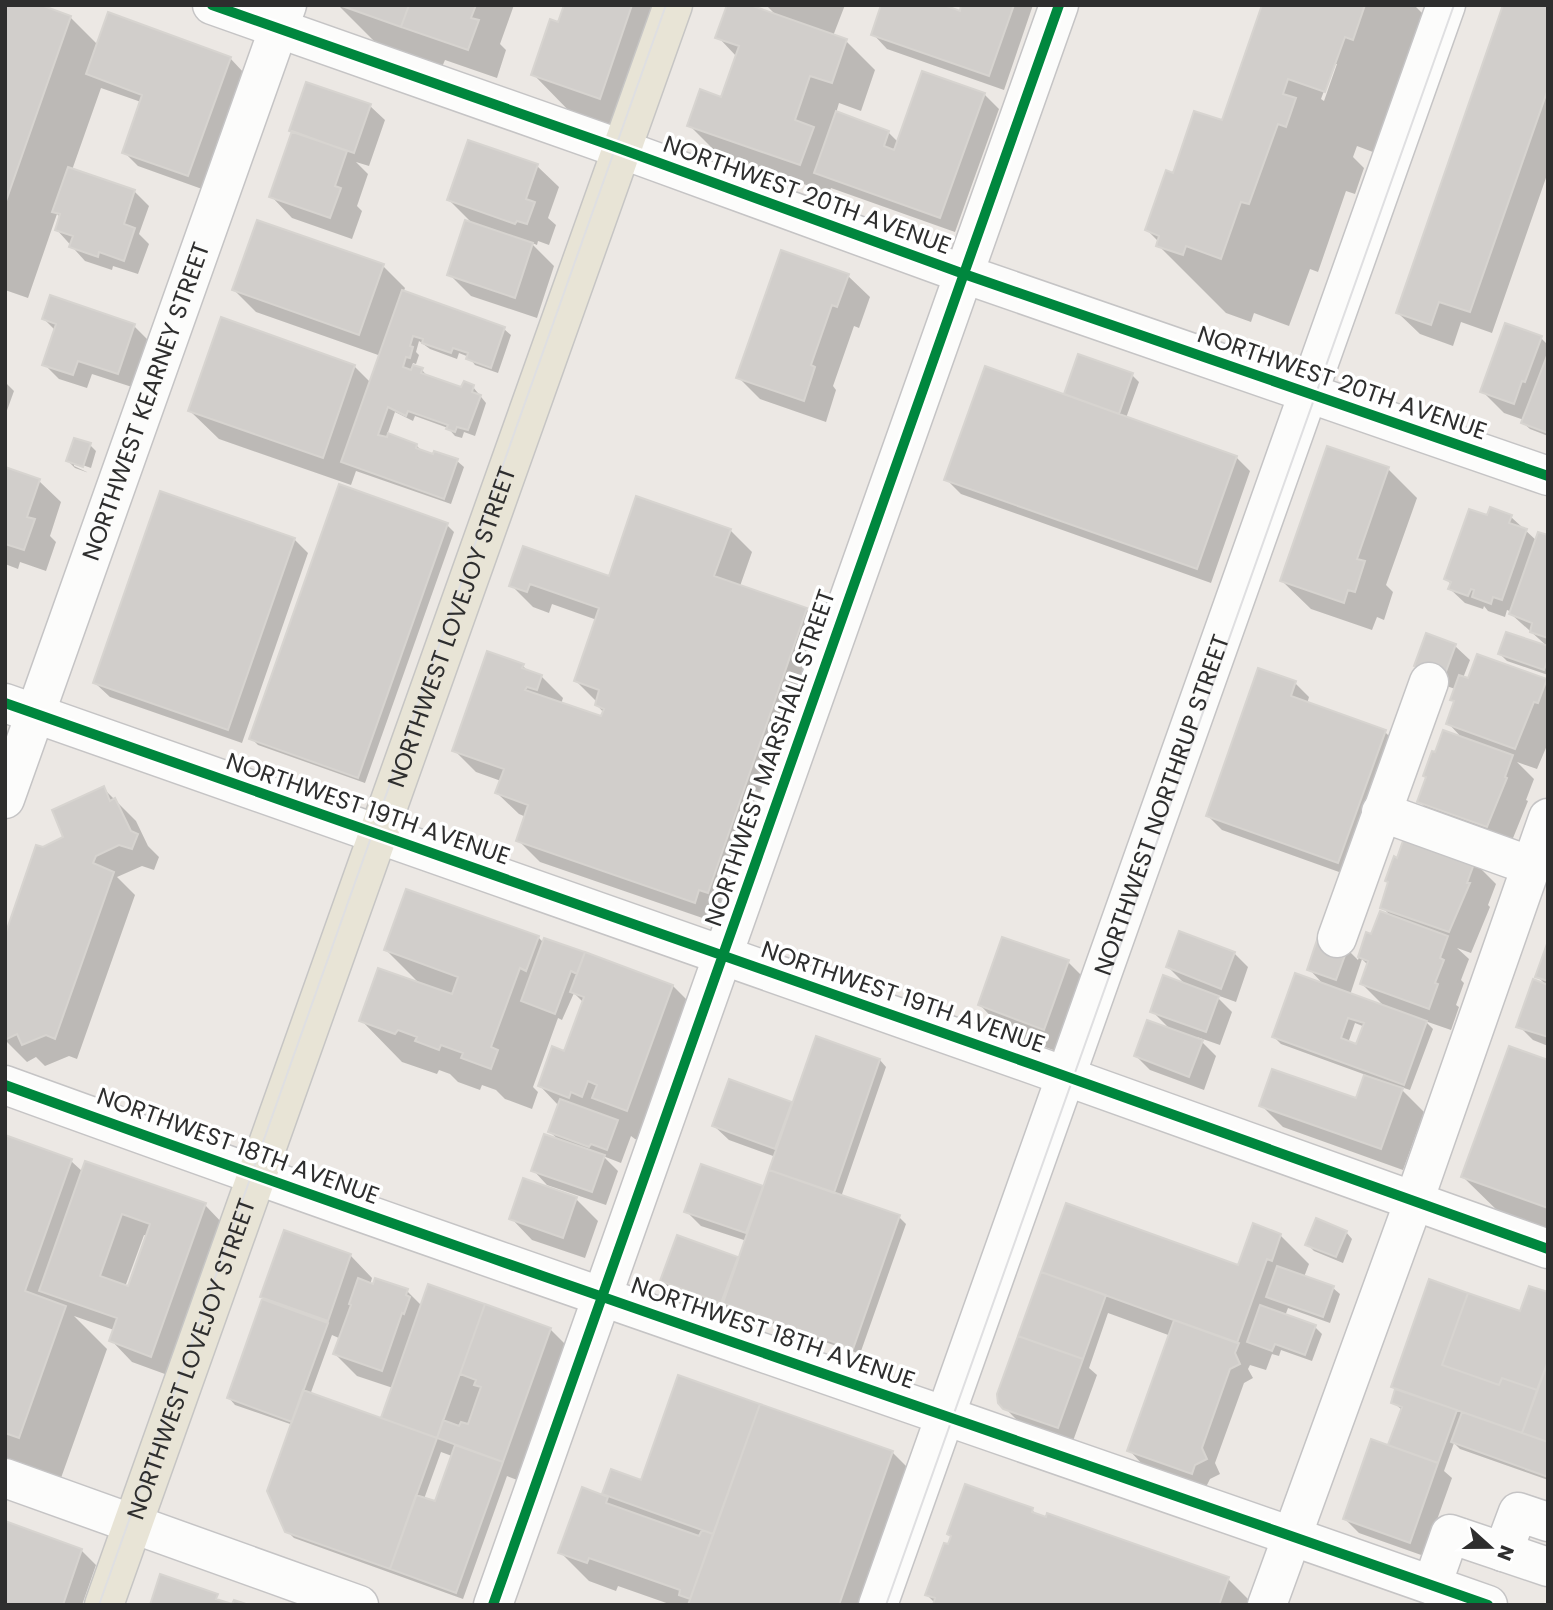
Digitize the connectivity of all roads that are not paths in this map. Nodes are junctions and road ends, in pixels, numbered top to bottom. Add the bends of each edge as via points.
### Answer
1 (212, 5) edge
2 (673, 5) edge
3 (1059, 5) edge
4 (1446, 5) edge
5 (283, 17) edge
6 (621, 149) junction
7 (964, 274) junction
8 (1306, 394) junction
9 (1548, 476) edge
10 (1429, 682) dead end
11 (20, 709) edge
12 (5, 799) edge
13 (1381, 812) junction
14 (1548, 818) edge
15 (378, 835) junction
16 (1531, 866) junction
17 (1337, 937) dead end
18 (723, 956) junction
19 (1065, 1076) junction
20 (5, 1085) edge
21 (256, 1176) junction
22 (1414, 1202) junction
23 (1548, 1249) edge
24 (603, 1296) junction
25 (946, 1414) junction
26 (5, 1478) edge
27 (1548, 1522) edge
28 (133, 1524) junction
29 (1292, 1536) junction
30 (1503, 1552) junction
31 (1548, 1567) edge
32 (1432, 1585) junction
33 (104, 1605) edge
34 (359, 1605) edge
35 (493, 1605) edge
36 (878, 1605) edge
37 (1267, 1605) edge
38 (1488, 1605) edge

1 - 5 street, NORTHWEST 20TH AVENUE
2 - 6 main road, NORTHWEST LOVEJOY STREET
3 - 7 street, NORTHWEST MARSHALL STREET
4 - 8 street, NORTHWEST NORTHRUP STREET
5 - 6 street, NORTHWEST 20TH AVENUE
5 - 11 street, NORTHWEST KEARNEY STREET
6 - 7 street, NORTHWEST 20TH AVENUE
6 - 15 main road, NORTHWEST LOVEJOY STREET
7 - 8 street, NORTHWEST 20TH AVENUE
7 - 18 street, NORTHWEST MARSHALL STREET
8 - 9 street, NORTHWEST 20TH AVENUE
8 - 19 street, NORTHWEST NORTHRUP STREET
10 - 13 street
11 - 12 street, NORTHWEST KEARNEY STREET
11 - 15 street, NORTHWEST 19TH AVENUE
13 - 16 street
13 - 17 street
14 - 16 street
15 - 18 street, NORTHWEST 19TH AVENUE
15 - 21 main road, NORTHWEST LOVEJOY STREET
16 - 22 street
18 - 19 street, NORTHWEST 19TH AVENUE
18 - 24 street, NORTHWEST MARSHALL STREET
19 - 22 street, NORTHWEST 19TH AVENUE
19 - 25 street, NORTHWEST NORTHRUP STREET
20 - 21 street, NORTHWEST 18TH AVENUE
21 - 24 street, NORTHWEST 18TH AVENUE
21 - 28 main road, NORTHWEST LOVEJOY STREET
22 - 23 street, NORTHWEST 19TH AVENUE
22 - 29 street
24 - 25 street, NORTHWEST 18TH AVENUE
24 - 35 street, NORTHWEST MARSHALL STREET
25 - 29 street, NORTHWEST 18TH AVENUE
25 - 36 street, NORTHWEST NORTHRUP STREET
26 - 28 street
27 - 30 street via 1518,1511
28 - 33 main road, NORTHWEST LOVEJOY STREET
28 - 34 street
29 - 32 street, NORTHWEST 18TH AVENUE
29 - 37 street
30 - 31 street
30 - 32 street via 1450,1534
32 - 38 street, NORTHWEST 18TH AVENUE

